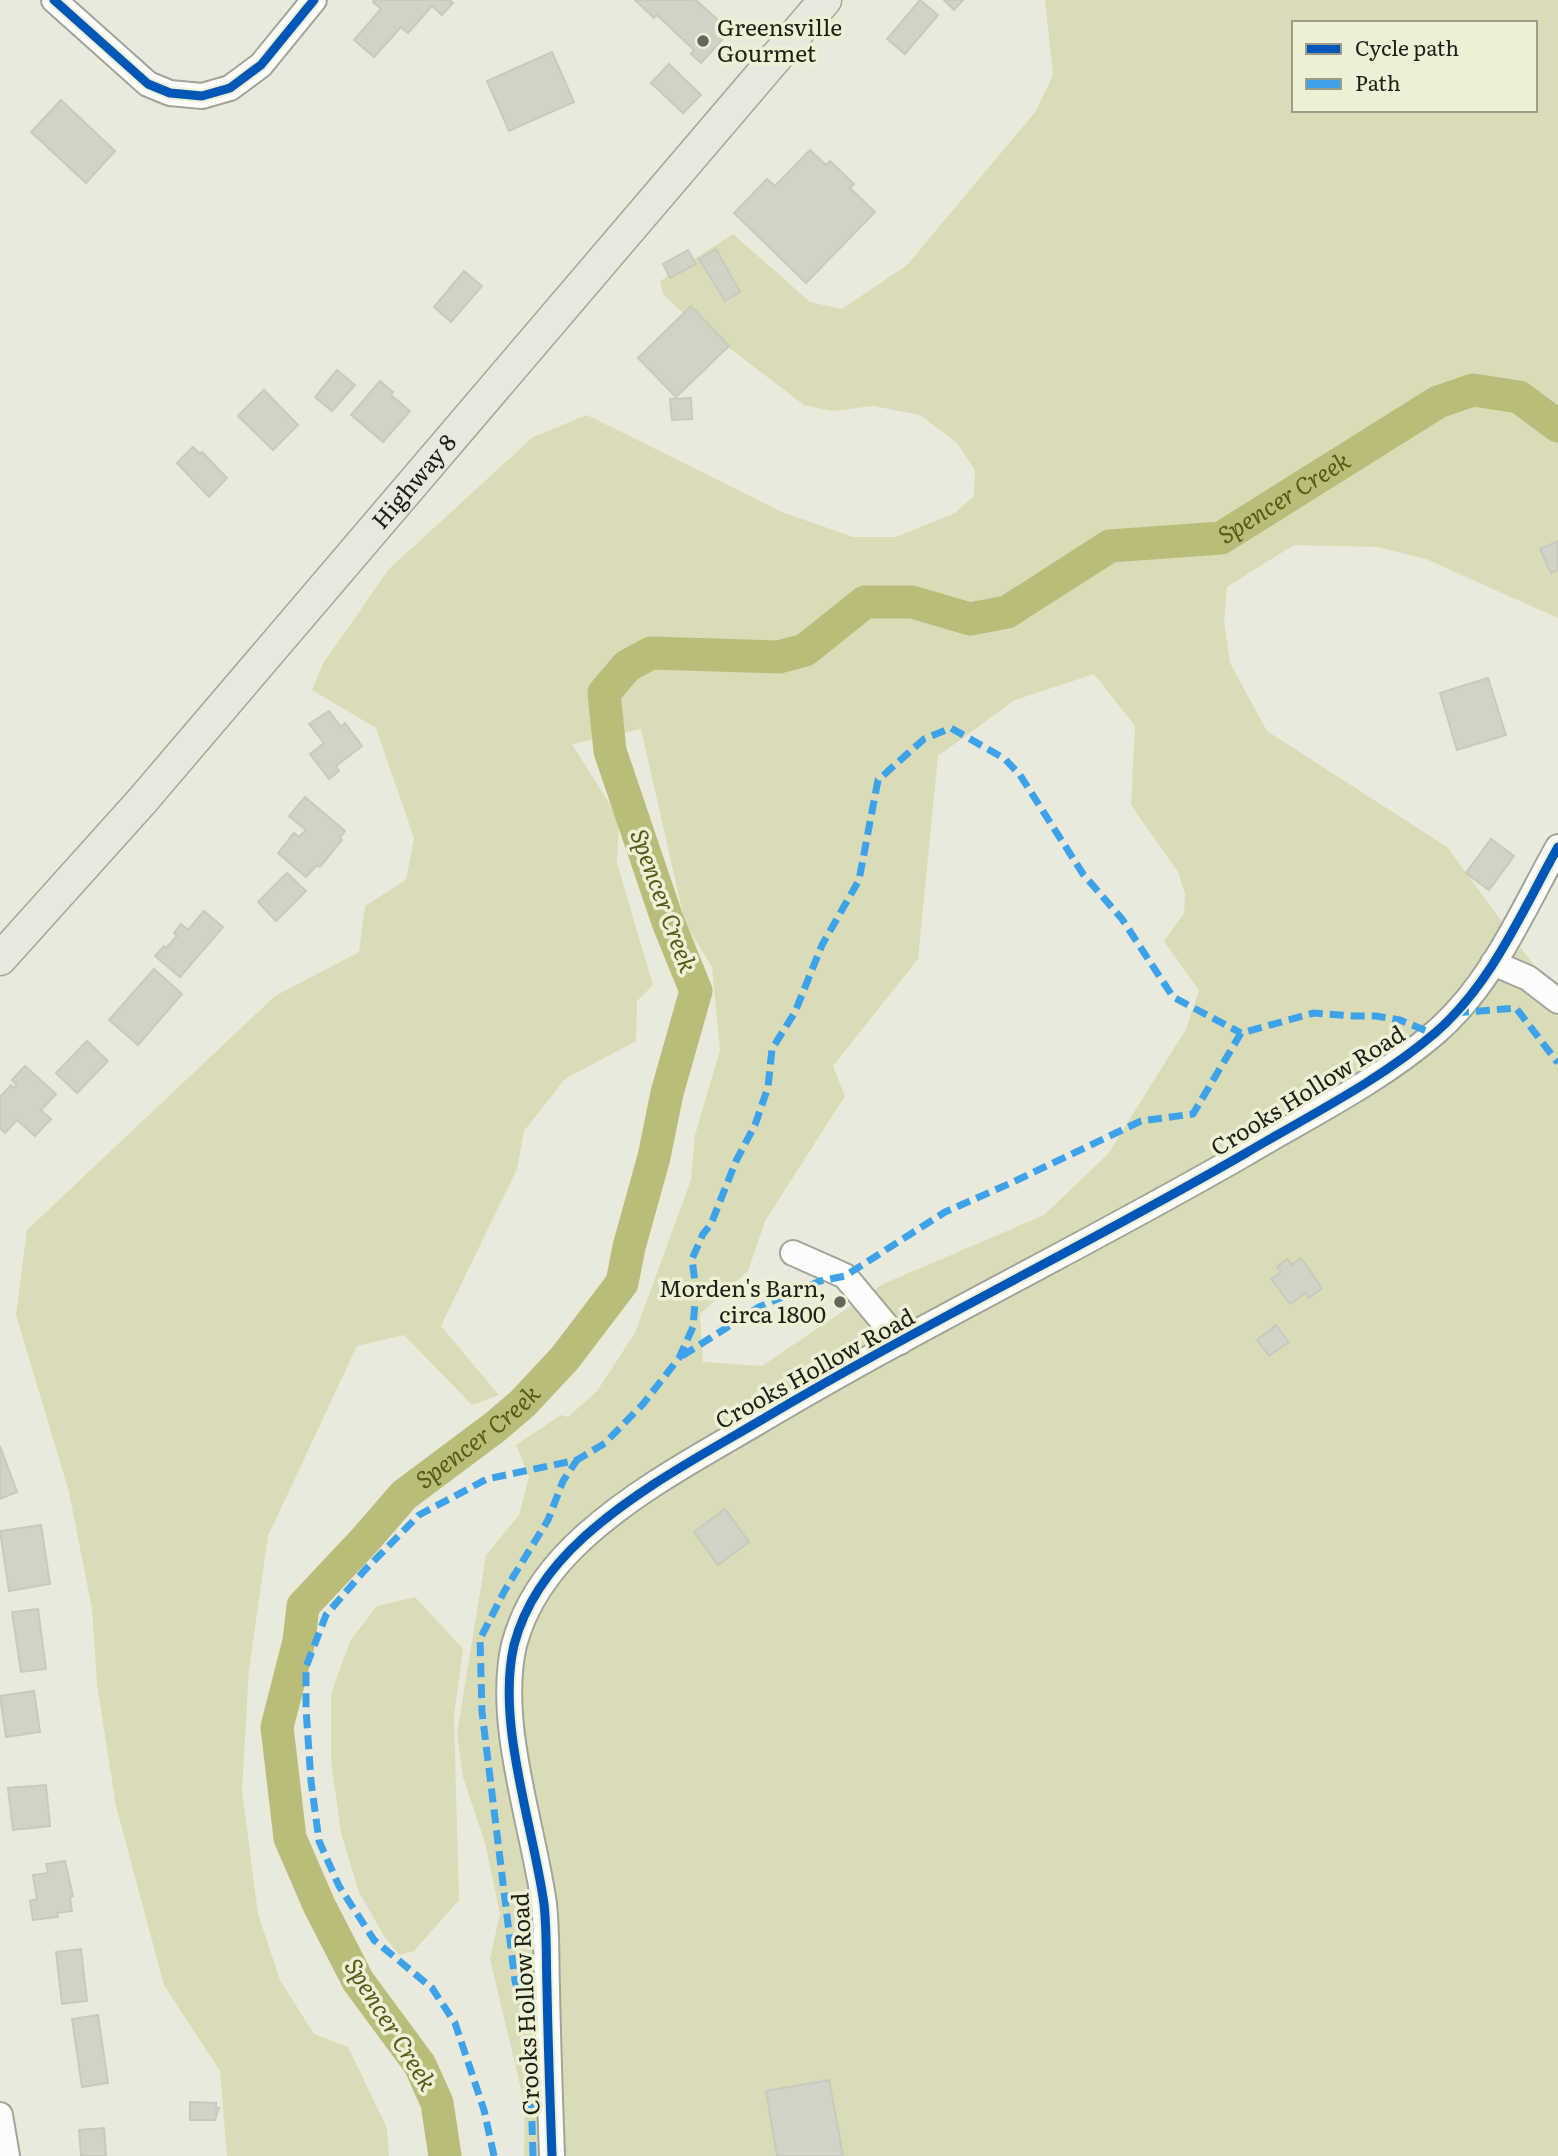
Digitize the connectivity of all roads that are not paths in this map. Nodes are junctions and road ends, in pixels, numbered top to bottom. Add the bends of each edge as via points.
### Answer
1 (54, 0) edge
2 (314, 0) edge
3 (825, 0) edge
4 (1558, 847) edge
5 (0, 959) edge
6 (1493, 963) junction
7 (1558, 1001) edge
8 (793, 1253) dead end
9 (900, 1342) junction
10 (0, 2115) edge
11 (7, 2156) edge
12 (552, 2156) edge

1 - 2 street via 148,84 170,93 202,96 230,88 261,65
3 - 5 main road, Highway 8 via 142,801
4 - 6 street, Crooks Hollow Road
6 - 7 street via 1528,978
6 - 9 street, Crooks Hollow Road via 1446,1024 1370,1081 1161,1202
8 - 9 street via 845,1276
9 - 12 street, Crooks Hollow Road via 653,1485 604,1520 551,1572 522,1621 511,1662 510,1717 544,1906
10 - 11 street

